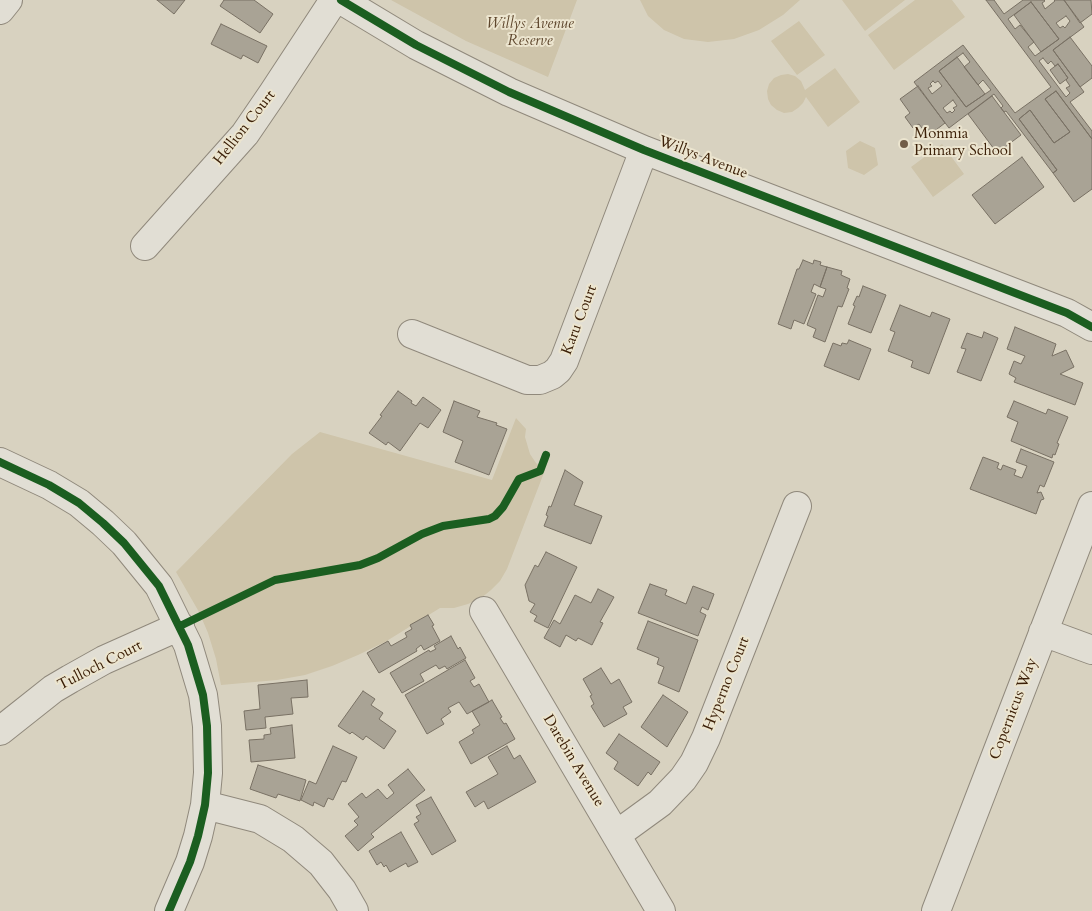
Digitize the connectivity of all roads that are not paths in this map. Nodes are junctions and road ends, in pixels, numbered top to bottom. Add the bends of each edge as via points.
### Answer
1 (8, 0) edge
2 (334, 0) edge
3 (341, 0) edge
4 (0, 10) edge
5 (644, 150) junction
6 (145, 246) dead end
7 (1080, 315) edge
8 (1092, 327) edge
9 (412, 334) dead end
10 (0, 462) edge
11 (797, 503) dead end
12 (1092, 506) edge
13 (484, 610) dead end
14 (180, 626) junction
15 (1043, 632) junction
16 (1092, 650) edge
17 (0, 731) edge
18 (205, 805) junction
19 (616, 835) junction
20 (169, 911) edge
21 (354, 911) edge
22 (660, 911) edge
23 (936, 911) edge

1 - 4 street
2 - 6 street, Hellion Court via 244,134
3 - 5 street, Willys Avenue via 416,45 508,92
5 - 7 street, Willys Avenue
5 - 9 street, Karu Court via 564,361 552,375 540,380 526,380
7 - 8 street, Willys Avenue
10 - 14 street via 49,485 79,503 103,523 136,556 159,586
11 - 19 street, Hyperno Court via 694,763 660,803
12 - 15 street, Copernicus Way
13 - 19 street, Darebin Avenue
14 - 17 street, Tulloch Court via 70,679
14 - 18 street via 203,695 208,752
15 - 16 street
15 - 23 street, Copernicus Way
18 - 20 street via 190,862
18 - 21 street via 260,819 293,839 321,863
19 - 22 street, Darebin Avenue

